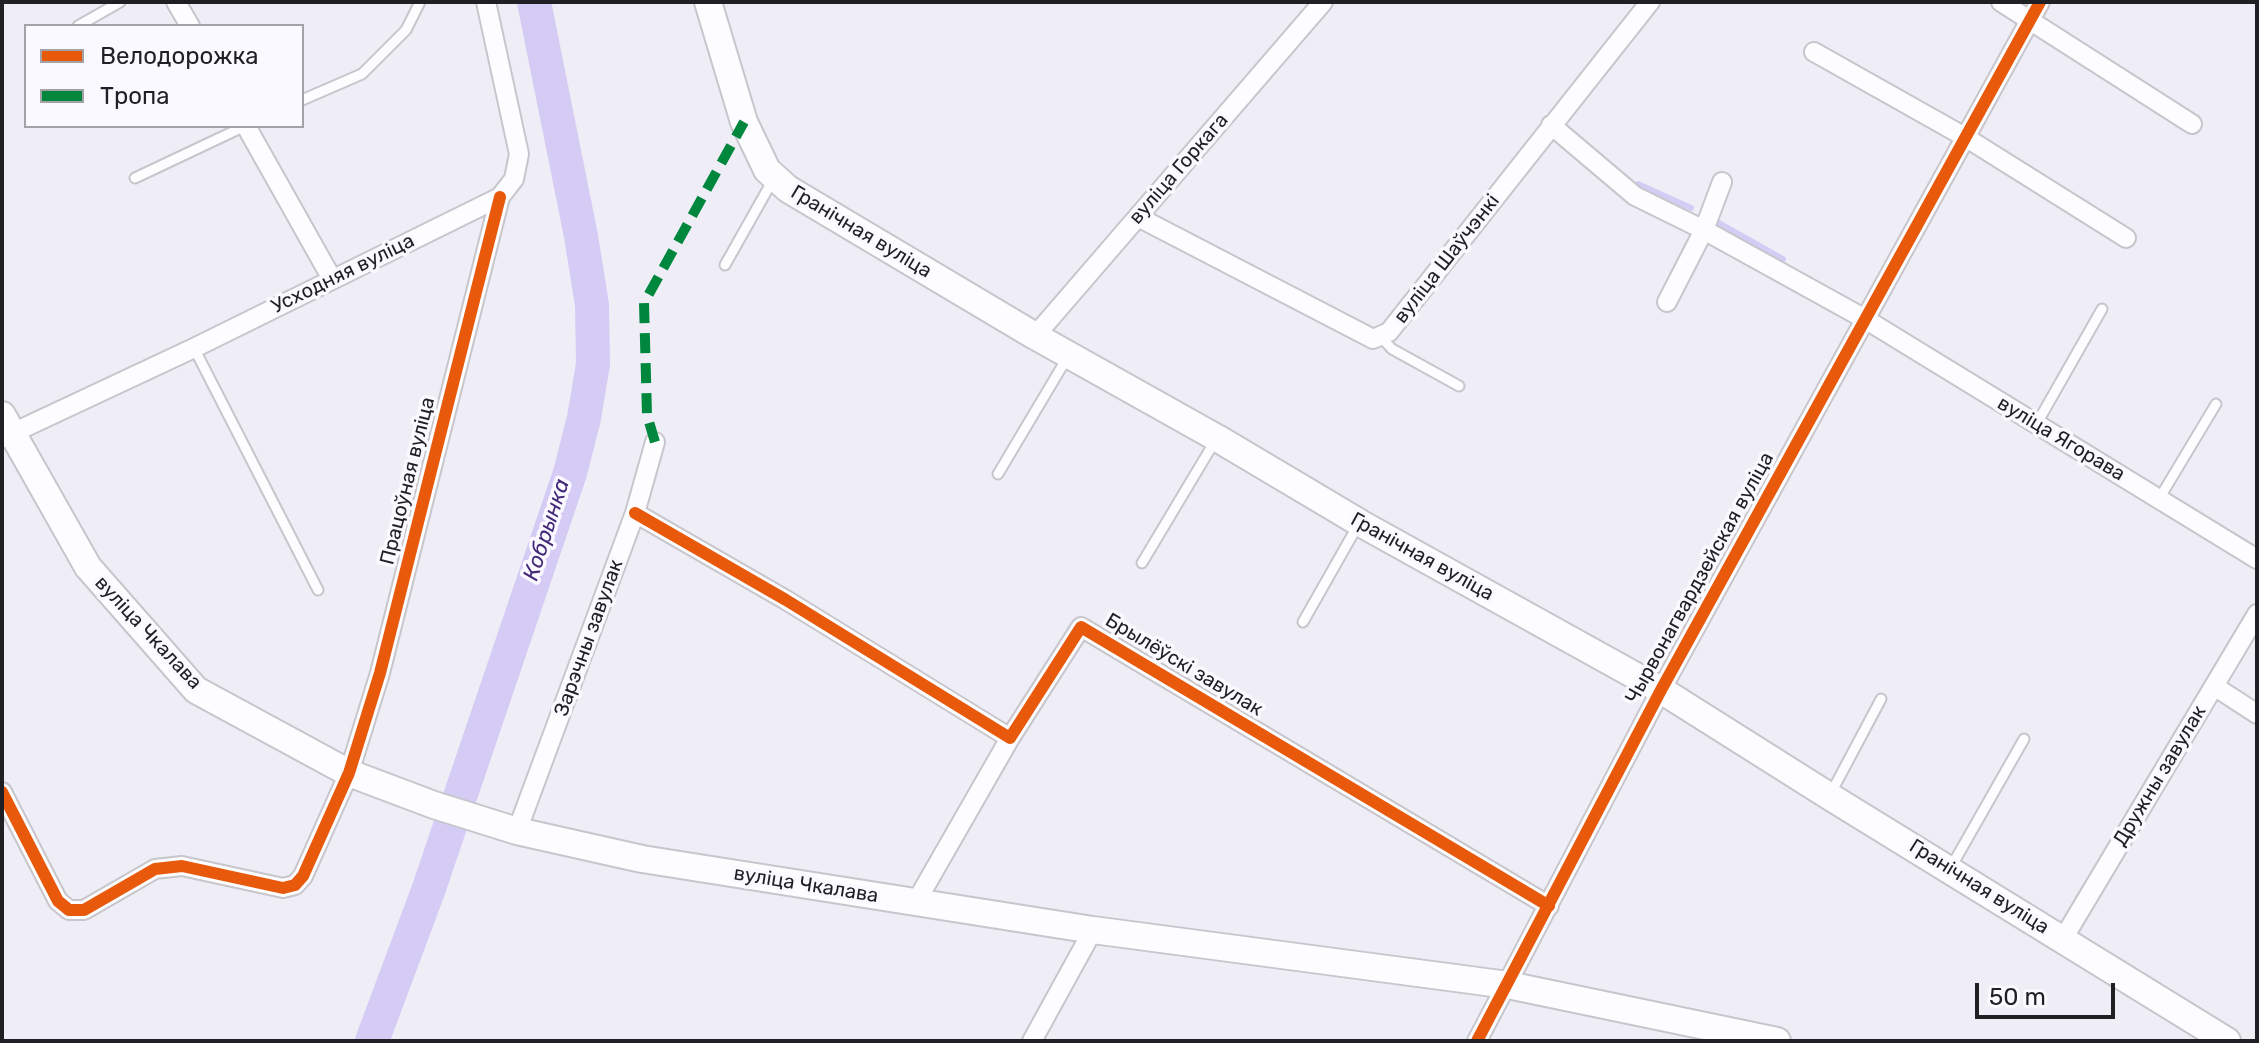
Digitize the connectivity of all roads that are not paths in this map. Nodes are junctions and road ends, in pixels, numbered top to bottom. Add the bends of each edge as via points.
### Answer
1 (120, 2) edge
2 (176, 2) edge
3 (420, 2) edge
4 (486, 2) edge
5 (708, 2) edge
6 (1323, 2) edge
7 (1650, 2) edge
8 (2001, 2) edge
9 (2040, 2) edge
10 (2031, 20) junction
11 (82, 24) edge
12 (189, 24) edge
13 (1814, 52) dead end
14 (304, 99) edge
15 (2192, 124) dead end
16 (1551, 125) junction
17 (241, 128) edge
18 (246, 128) edge
19 (1965, 137) junction
20 (135, 178) dead end
21 (774, 178) junction
22 (1722, 182) dead end
23 (500, 197) junction
24 (1138, 217) junction
25 (1704, 230) junction
26 (2126, 238) dead end
27 (725, 265) dead end
28 (332, 279) junction
29 (1667, 302) dead end
30 (2102, 309) dead end
31 (1865, 319) junction
32 (1035, 336) junction
33 (1380, 336) junction
34 (194, 348) junction
35 (1069, 355) junction
36 (1459, 386) dead end
37 (2216, 404) dead end
38 (2036, 425) junction
39 (5, 428) edge
40 (1217, 438) junction
41 (655, 442) dead end
42 (998, 474) dead end
43 (2159, 499) junction
44 (635, 513) junction
45 (1360, 523) junction
46 (2257, 559) edge
47 (1142, 563) dead end
48 (318, 590) dead end
49 (2257, 614) edge
50 (1303, 622) dead end
51 (2214, 686) junction
52 (1661, 690) junction
53 (1881, 699) dead end
54 (2257, 714) edge
55 (1010, 738) junction
56 (2024, 739) dead end
57 (349, 773) junction
58 (2, 792) edge
59 (1829, 796) junction
60 (517, 831) junction
61 (1950, 869) junction
62 (916, 902) junction
63 (1549, 906) junction
64 (1093, 930) junction
65 (2063, 939) junction
66 (1508, 985) junction
67 (1032, 1041) edge
68 (1477, 1041) edge
69 (1777, 1041) edge
70 (2227, 1041) edge

1 - 11 lane
2 - 12 street
3 - 14 lane via 406,30 362,74
4 - 23 street via 519,154 514,179
5 - 21 main road, Гранічная вуліца via 742,117
6 - 24 street, вуліца Горкага
7 - 16 street, вуліца Шаўчэнкі
8 - 10 street
9 - 10 street, Чырвонагвардзейская вуліца
10 - 15 street
10 - 19 street, Чырвонагвардзейская вуліца
13 - 19 street
16 - 25 street via 1635,196
16 - 33 street, вуліца Шаўчэнкі via 1389,332
17 - 20 lane
18 - 28 street
19 - 26 street
19 - 31 street, Чырвонагвардзейская вуліца
21 - 27 lane
21 - 32 main road, Гранічная вуліца
22 - 25 street
23 - 28 street, Усходняя вуліца
23 - 57 street, Працоўная вуліца via 380,673
24 - 32 street, вуліца Горкага
24 - 33 street, вуліца Шаўчэнкі via 1373,339
25 - 29 street
25 - 31 street
28 - 34 street, Усходняя вуліца
30 - 38 lane
31 - 38 street, вуліца Ягорава
31 - 52 street, Чырвонагвардзейская вуліца
32 - 35 main road, Гранічная вуліца
33 - 36 lane via 1392,349
34 - 39 street, Усходняя вуліца
34 - 48 lane
35 - 40 main road, Гранічная вуліца
35 - 42 lane
37 - 43 lane
38 - 43 street, вуліца Ягорава
39 - 57 main road, вуліца Чкалава via 88,567 196,690
40 - 45 main road, Гранічная вуліца
40 - 47 lane
41 - 44 street, Зарэчны завулак
43 - 46 street, вуліца Ягорава
44 - 55 street
44 - 60 street, Зарэчны завулак
45 - 50 lane
45 - 52 main road, Гранічная вуліца
49 - 51 street, Дружны завулак
51 - 54 street
51 - 65 street, Дружны завулак
52 - 59 main road, Гранічная вуліца
52 - 63 street, Чырвонагвардзейская вуліца
53 - 59 lane
55 - 62 street, Брылёўскі завулак
55 - 63 street, Брылёўскі завулак via 1081,627
56 - 61 lane
57 - 58 street, Працоўная вуліца via 295,885 283,888 182,866 155,869 84,910 69,910 58,901
57 - 60 main road, вуліца Чкалава
59 - 61 main road, Гранічная вуліца
60 - 62 main road, вуліца Чкалава via 642,859
61 - 65 main road, Гранічная вуліца
62 - 64 main road, вуліца Чкалава
63 - 66 street, Чырвонагвардзейская вуліца
64 - 66 main road, вуліца Чкалава
64 - 67 street
65 - 70 main road, Гранічная вуліца
66 - 68 street, Чырвонагвардзейская вуліца
66 - 69 main road, вуліца Чкалава

